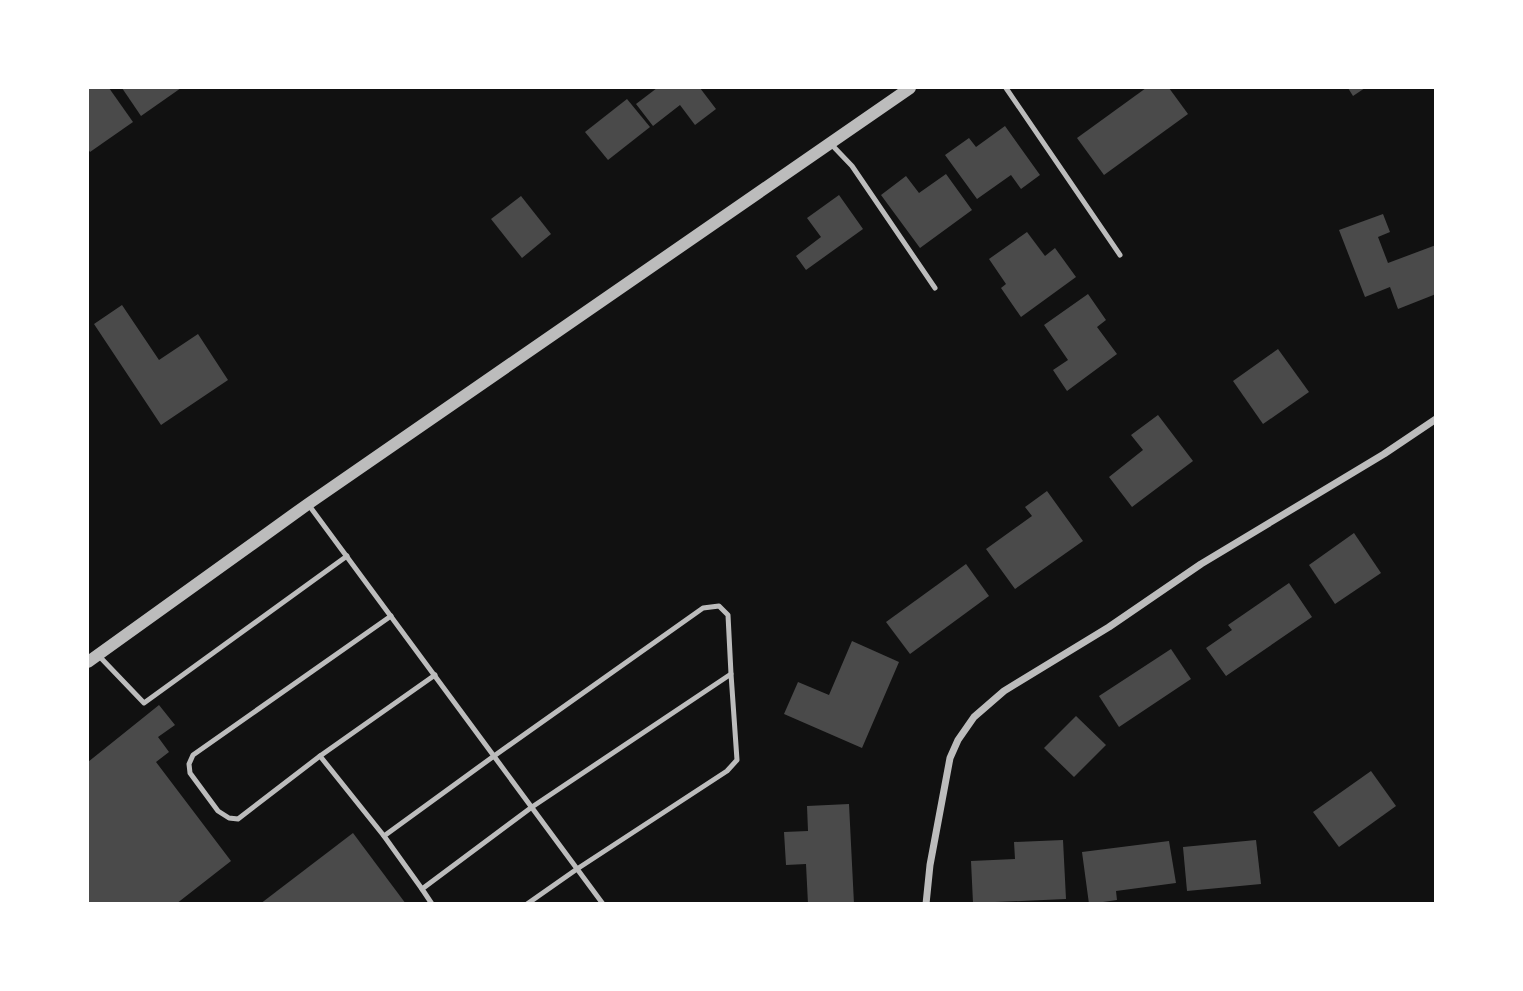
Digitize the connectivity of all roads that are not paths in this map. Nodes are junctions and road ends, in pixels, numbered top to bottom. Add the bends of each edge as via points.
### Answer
1 (910, 88) edge
2 (1006, 88) edge
3 (831, 143) junction
4 (1120, 254) dead end
5 (935, 288) dead end
6 (1436, 419) edge
7 (308, 505) junction
8 (346, 556) junction
9 (391, 616) junction
10 (93, 658) edge
11 (731, 674) junction
12 (435, 675) junction
13 (320, 756) junction
14 (494, 756) junction
15 (531, 807) junction
16 (384, 836) junction
17 (577, 869) junction
18 (422, 889) junction
19 (432, 904) edge
20 (527, 904) edge
21 (603, 904) edge
22 (926, 904) edge

1 - 3 street
2 - 4 lane
3 - 5 lane via 852,166
3 - 7 street
6 - 22 street via 1004,691 974,718 950,758
7 - 8 lane
7 - 10 street
8 - 9 lane
8 - 10 lane via 144,703
9 - 12 lane
9 - 13 lane via 193,755 189,764 190,773 218,811 237,819
11 - 14 lane via 729,615 719,606 703,608
11 - 15 lane
11 - 17 lane via 737,760
12 - 13 lane
12 - 14 lane
13 - 16 lane
14 - 15 lane
14 - 16 lane
15 - 17 lane
15 - 18 lane
16 - 18 lane
17 - 20 lane
17 - 21 lane
18 - 19 lane

